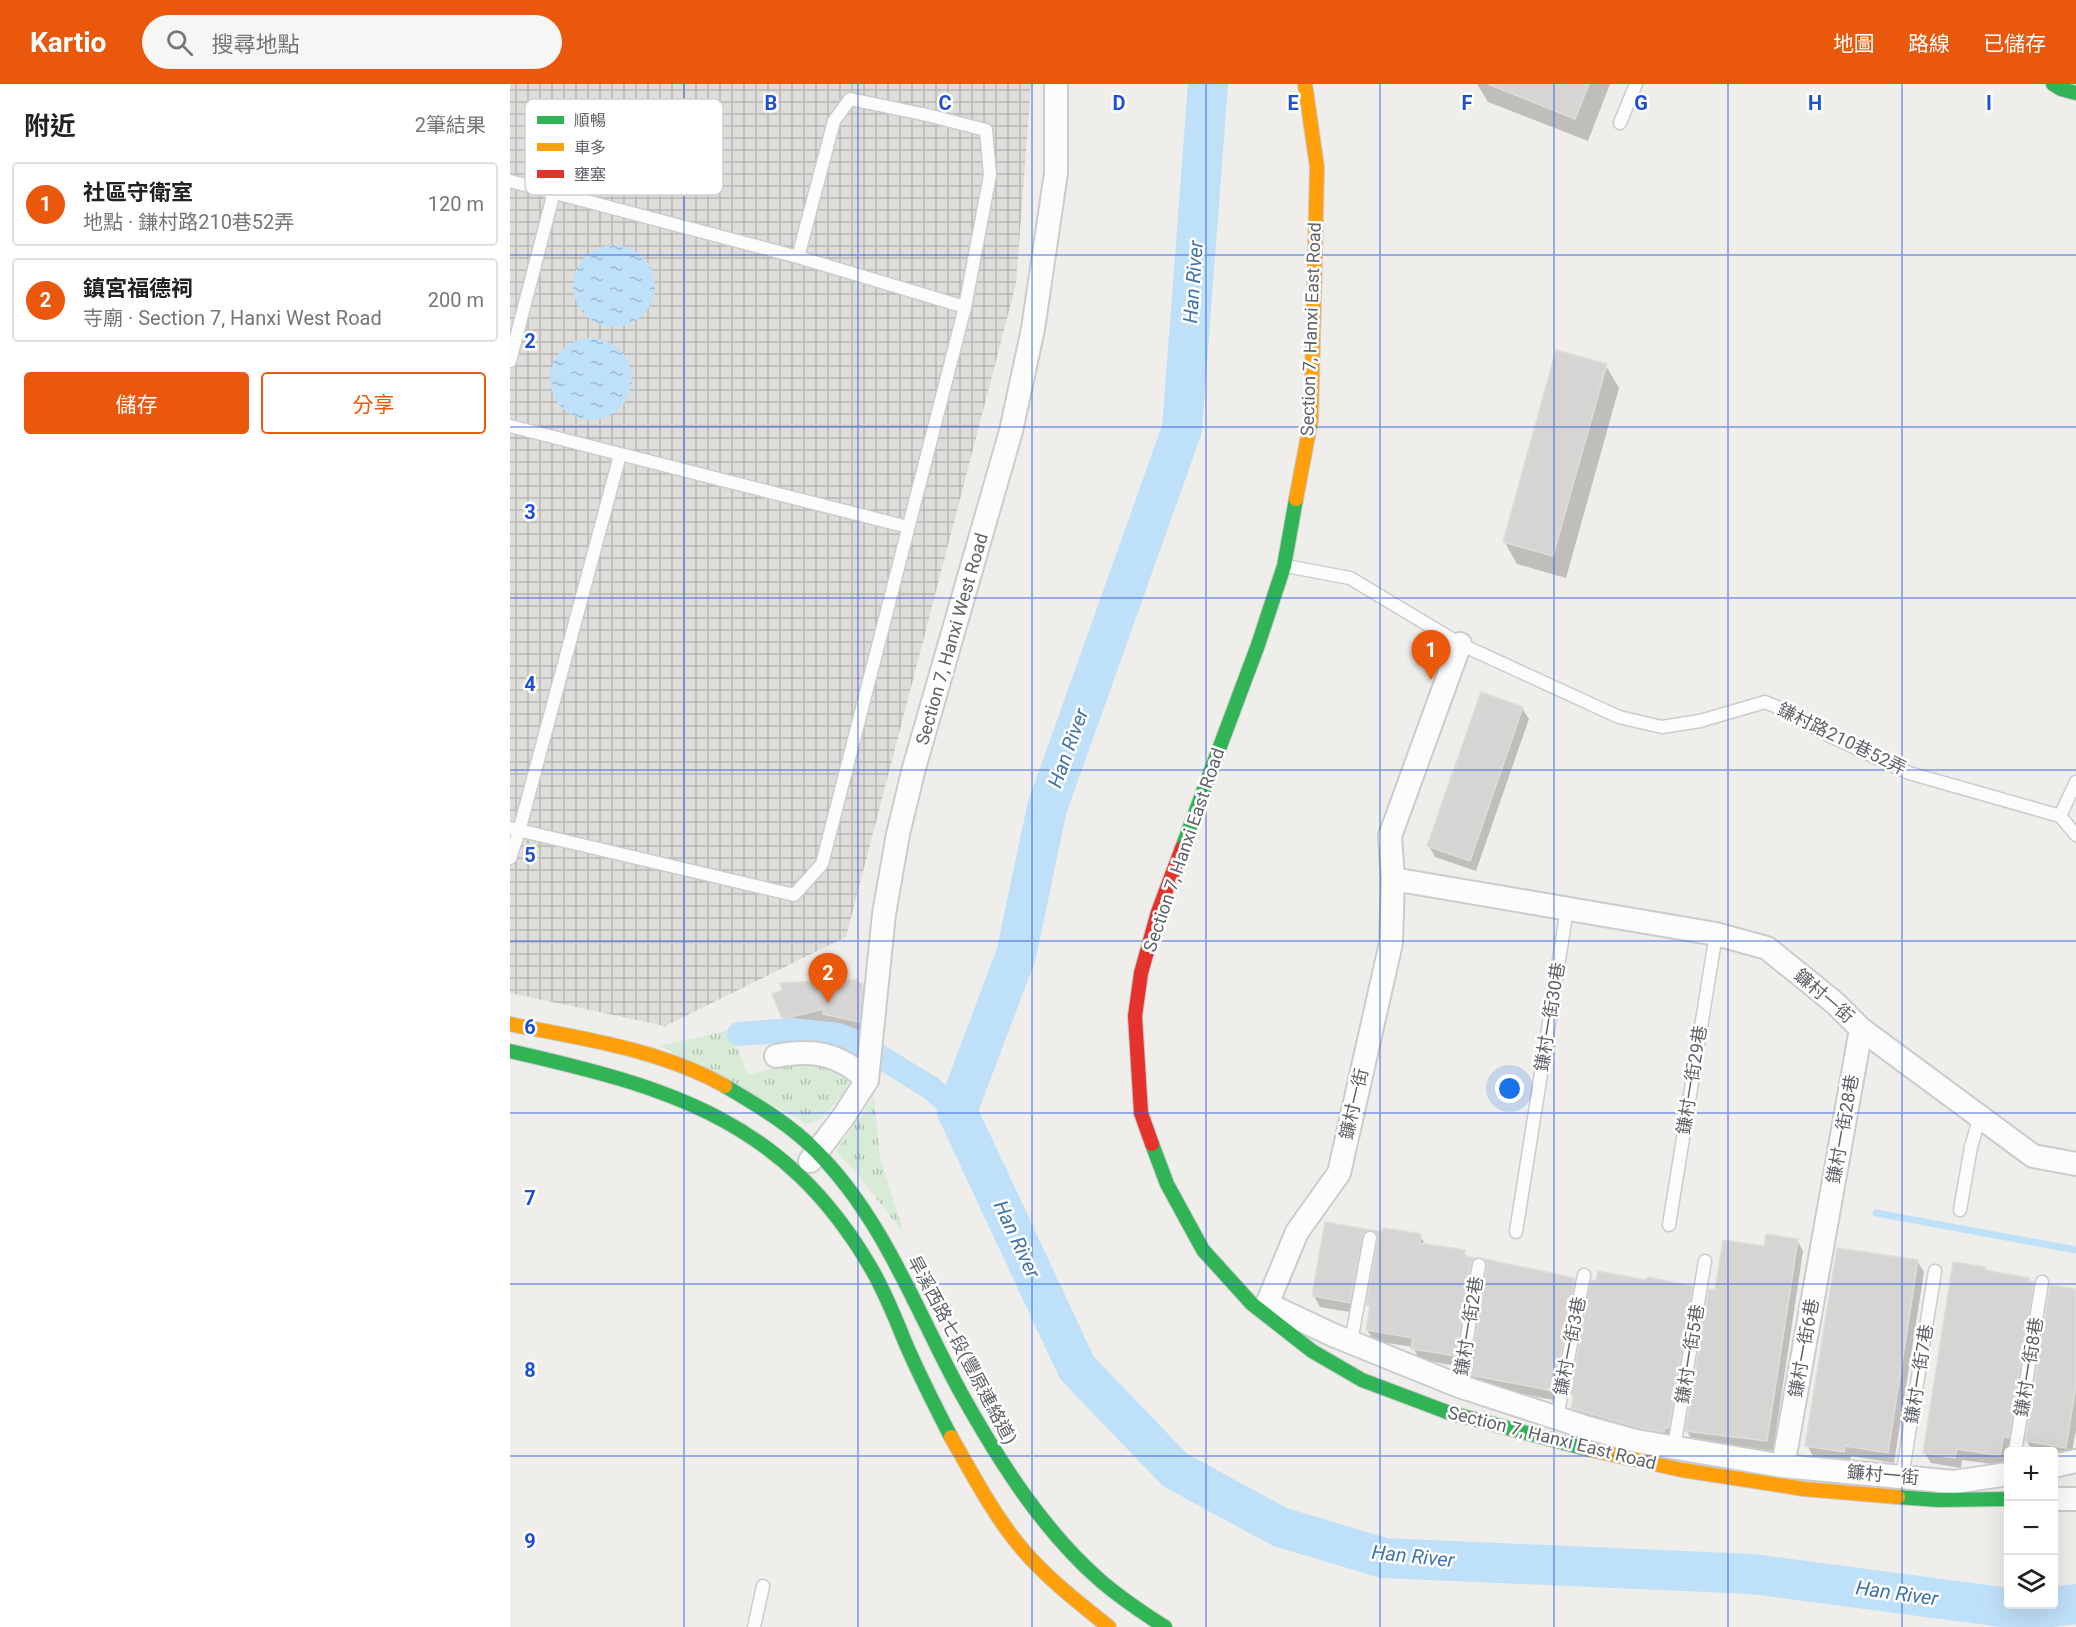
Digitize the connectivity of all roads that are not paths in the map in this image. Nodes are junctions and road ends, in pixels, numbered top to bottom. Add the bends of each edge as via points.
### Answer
1 (1056, 84) edge
2 (1305, 84) edge
3 (1636, 84) edge
4 (2060, 86) edge
5 (2076, 93) edge
6 (1620, 123) dead end
7 (510, 181) edge
8 (525, 185) edge
9 (553, 195) edge
10 (565, 195) edge
11 (798, 257) junction
12 (965, 307) junction
13 (510, 361) edge
14 (510, 426) edge
15 (620, 455) junction
16 (908, 527) junction
17 (1284, 566) junction
18 (1460, 644) junction
19 (2076, 782) edge
20 (2060, 816) junction
21 (515, 829) edge
22 (2076, 835) edge
23 (510, 858) edge
24 (1393, 879) junction
25 (1567, 909) junction
26 (1716, 934) junction
27 (510, 1024) edge
28 (1861, 1029) junction
29 (510, 1052) edge
30 (776, 1056) dead end
31 (869, 1072) junction
32 (1980, 1116) junction
33 (817, 1152) junction
34 (2076, 1164) edge
35 (799, 1175) junction
36 (1960, 1210) dead end
37 (1669, 1225) dead end
38 (1825, 1230) joint
39 (1516, 1232) dead end
40 (1370, 1238) dead end
41 (1706, 1261) dead end
42 (1479, 1265) dead end
43 (1935, 1271) dead end
44 (1584, 1275) dead end
45 (2042, 1282) dead end
46 (1351, 1342) junction
47 (1460, 1386) junction
48 (1557, 1417) junction
49 (1674, 1447) junction
50 (2016, 1447) edge
51 (2076, 1461) edge
52 (2058, 1465) edge
53 (1783, 1466) junction
54 (2004, 1475) edge
55 (1902, 1477) junction
56 (2004, 1499) edge
57 (2058, 1499) edge
58 (2076, 1499) edge
59 (763, 1586) dead end
60 (754, 1627) edge
61 (1109, 1627) edge
62 (1165, 1627) edge

1 - 31 street, Section 7, Hanxi West Road via 1056,173 1033,329 1011,431 898,834 884,914
2 - 17 street, Section 7, Hanxi East Road via 1317,167 1311,420
3 - 6 lane
4 - 5 street
7 - 8 lane
9 - 13 lane
10 - 11 lane
11 - 12 lane
11 - 12 lane via 834,121 850,99 986,130 990,175
12 - 16 lane
14 - 15 lane
15 - 16 lane
15 - 21 lane
16 - 21 lane via 822,864 794,895
17 - 18 lane, 鎌村路210巷52弄 via 1350,579
17 - 56 street, Section 7, Hanxi East Road via 1158,912 1141,973 1135,1016 1141,1113 1167,1184 1203,1250 1252,1304 1312,1352 1362,1380 1447,1412 1682,1470 1793,1487 1938,1500
18 - 20 lane, 鎌村路210巷52弄 via 1619,717 1662,727 1700,721 1765,702 1909,772
18 - 24 street via 1390,836
19 - 20 lane
20 - 22 lane
21 - 23 lane
24 - 25 street, 鐮村一街
24 - 46 street, 鐮村一街 via 1390,943 1339,1173 1297,1232 1267,1304
25 - 26 street, 鐮村一街
25 - 39 lane, 鎌村一街30巷
26 - 28 street, 鐮村一街 via 1767,948
26 - 37 lane, 鎌村一街29巷
27 - 33 street, 旱溪西路七段(豐原連絡道) via 633,1052 697,1072 758,1106
28 - 32 street, 鐮村一街
28 - 38 street, 鎌村一街28巷
29 - 35 street via 634,1082 694,1105 743,1131
30 - 31 street via 798,1052 828,1055
31 - 33 street, Section 7, Hanxi West Road via 844,1116
32 - 34 street, 鐮村一街 via 2033,1156
32 - 36 lane
33 - 35 street, Section 7, Hanxi West Road
33 - 62 street, 旱溪西路七段(豐原連絡道) via 877,1229 960,1391 998,1457 1048,1528 1111,1591
35 - 61 street via 846,1231 871,1269 959,1451 1001,1521 1054,1582
38 - 53 street, 鎌村一街6巷
40 - 46 lane
41 - 49 lane, 鎌村一街5巷
42 - 47 lane, 鎌村一街2巷
43 - 55 lane, 鎌村一街7巷
44 - 48 lane, 鎌村一街3巷
45 - 50 lane, 鎌村一街8巷
46 - 47 street, 鐮村一街
47 - 48 street, 鐮村一街
48 - 49 street, 鐮村一街 via 1636,1441
49 - 53 street, 鐮村一街
51 - 52 street
53 - 55 street, 鐮村一街
54 - 55 street, 鐮村一街 via 1954,1482
57 - 58 street
59 - 60 lane

